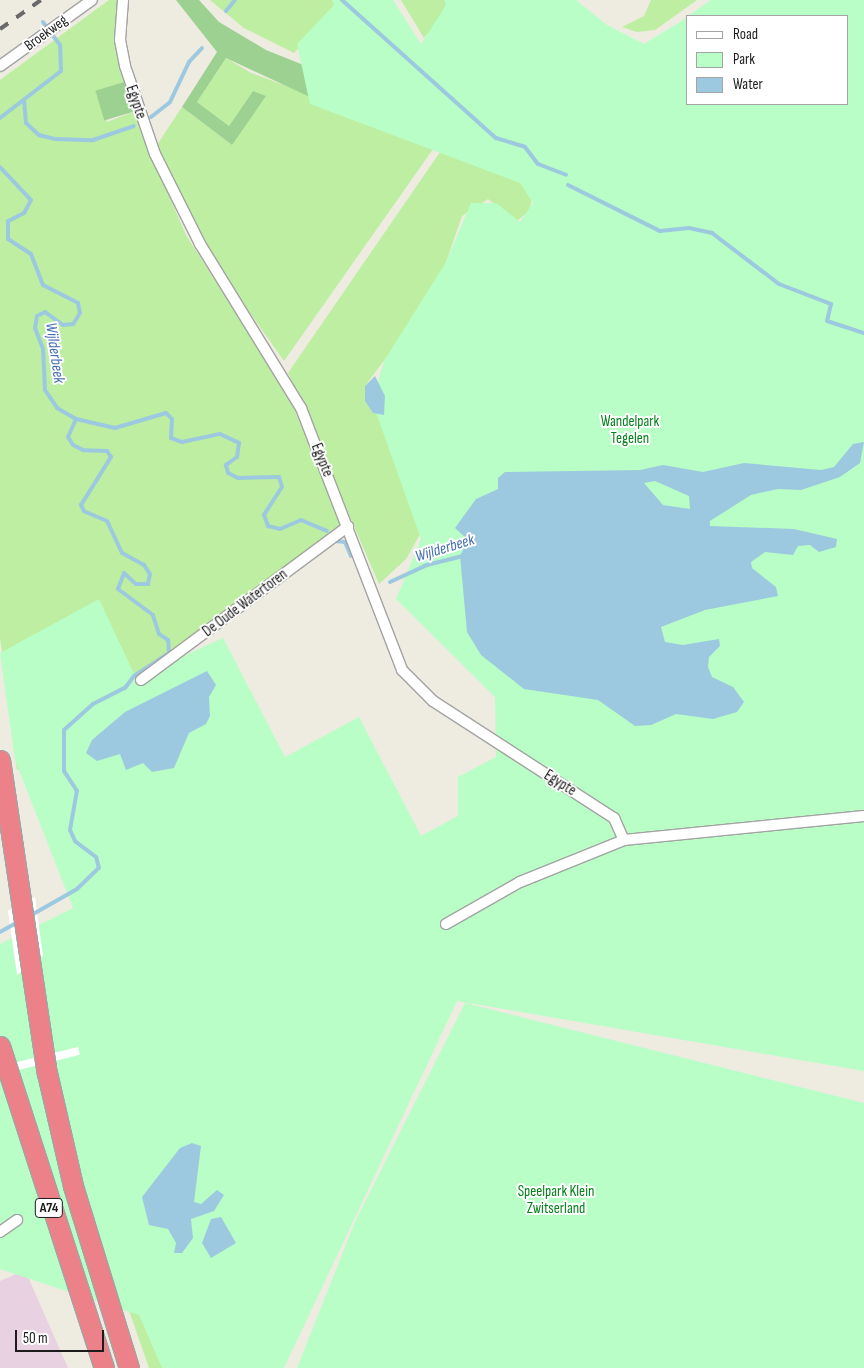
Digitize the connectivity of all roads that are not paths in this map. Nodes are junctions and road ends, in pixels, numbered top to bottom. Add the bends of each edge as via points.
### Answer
1 (92, 0) edge
2 (124, 0) edge
3 (0, 66) edge
4 (348, 526) junction
5 (141, 680) dead end
6 (0, 760) edge
7 (864, 816) edge
8 (624, 840) junction
9 (446, 924) dead end
10 (0, 1046) edge
11 (17, 1220) dead end
12 (0, 1232) edge
13 (104, 1368) edge
14 (129, 1368) edge

1 - 3 street, Broekweg
2 - 4 street, Egypte via 120,40 124,66 155,154 200,244 291,388
4 - 5 street, De Oude Watertoren
4 - 8 street, Egypte via 389,642 402,670 416,687 614,818
6 - 14 highway, A74 via 28,966 73,1186
7 - 8 street
8 - 9 street via 520,882
10 - 13 highway, A74
11 - 12 street

